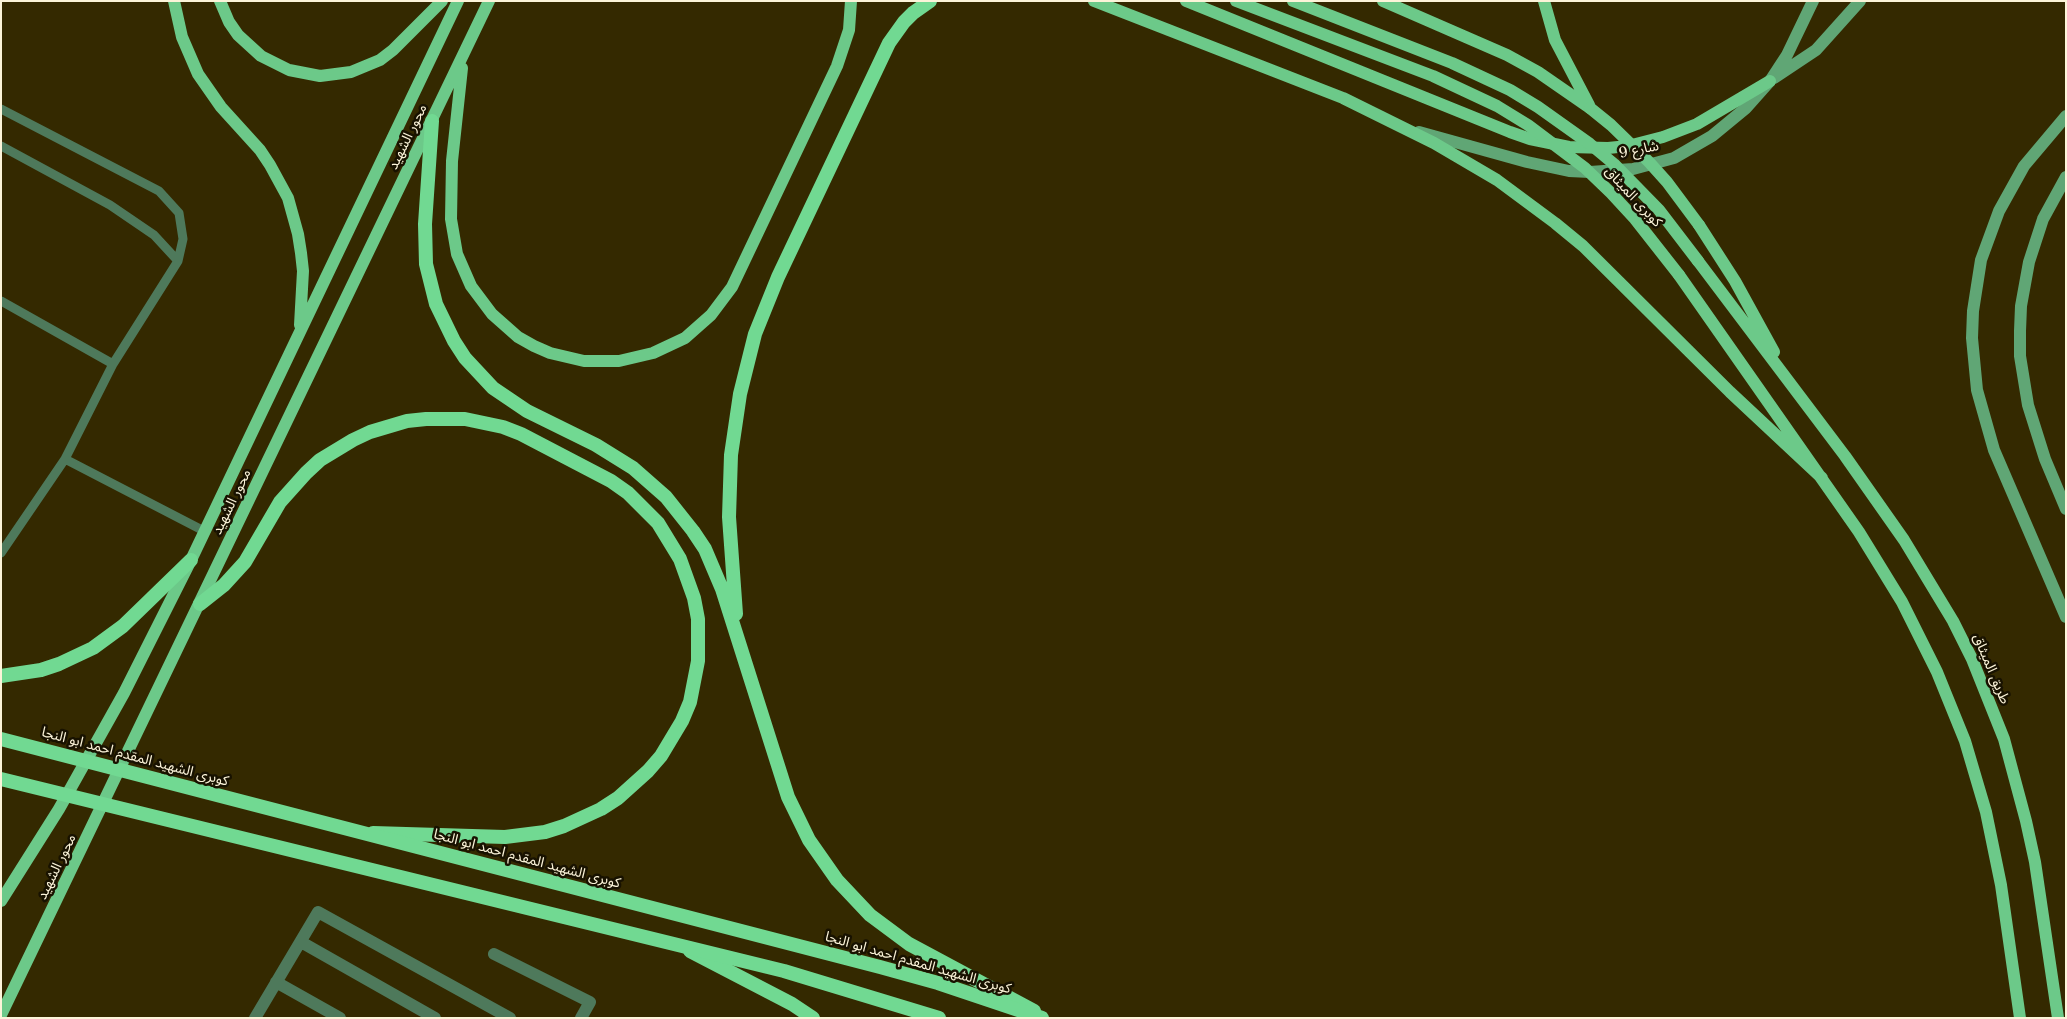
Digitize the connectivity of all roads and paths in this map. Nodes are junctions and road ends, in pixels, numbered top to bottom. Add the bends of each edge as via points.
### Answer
1 (174, 1) edge
2 (220, 1) edge
3 (442, 1) edge
4 (458, 1) edge
5 (490, 1) edge
6 (930, 1) edge
7 (1094, 1) edge
8 (1186, 1) edge
9 (1236, 1) edge
10 (1293, 1) edge
11 (1383, 1) edge
12 (1544, 1) edge
13 (1813, 1) edge
14 (1860, 1) edge
15 (851, 6) edge
16 (463, 57) junction
17 (1770, 81) junction
18 (1590, 108) junction
19 (1, 109) edge
20 (2066, 116) edge
21 (432, 121) junction
22 (1402, 127) junction
23 (1, 146) edge
24 (2065, 179) edge
25 (178, 261) junction
26 (1, 301) edge
27 (300, 331) junction
28 (113, 364) junction
29 (1787, 380) junction
30 (65, 459) junction
31 (1822, 478) junction
32 (2066, 509) edge
33 (204, 531) junction
34 (1, 553) edge
35 (191, 560) junction
36 (200, 604) junction
37 (2066, 616) edge
38 (738, 637) junction
39 (1, 676) edge
40 (1, 739) edge
41 (1, 779) edge
42 (360, 832) junction
43 (1, 901) edge
44 (301, 942) junction
45 (678, 944) junction
46 (494, 954) dead end
47 (276, 982) junction
48 (1, 1015) edge
49 (255, 1018) edge
50 (340, 1018) edge
51 (435, 1018) edge
52 (510, 1018) edge
53 (581, 1018) edge
54 (813, 1018) edge
55 (939, 1018) edge
56 (1042, 1018) edge
57 (1046, 1018) edge
58 (2020, 1018) edge
59 (2058, 1018) edge

1 - 27 main road via 182,37 198,74 221,107 260,150 288,198 301,253
2 - 3 main road via 238,35 261,56 289,70 320,76 351,72 380,60
4 - 27 main road, محور الشهيد
5 - 16 main road, محور الشهيد
6 - 38 highway via 908,18 889,43 778,277 755,334 740,394 731,455 729,517
7 - 22 main road via 1313,86
8 - 17 main road via 1510,132 1569,147 1628,146 1663,137 1697,124
9 - 31 main road, كوبرى الميثاق, bridge via 1433,76 1489,102 1557,146 1636,219
10 - 29 main road, كوبرى الميثاق, bridge via 1452,63 1510,90 1590,144 1659,210
11 - 18 main road via 1507,55
12 - 18 main road via 1556,40
13 - 17 main road, شارع 9 via 1794,42
14 - 17 main road via 1816,50
15 - 16 main road via 849,30 837,66 728,294 711,315 685,338 653,353 619,361 584,361 534,346 518,337 492,314 470,286 457,254 450,219 452,161
16 - 21 main road, محور الشهيد
17 - 22 main road, شارع 9 via 1746,108 1712,136 1674,158 1633,169 1590,172 1548,167
18 - 29 main road, bridge via 1649,162 1699,225 1754,313
19 - 25 lane via 160,191 179,213 183,239
20 - 37 main road via 2024,166 1999,211 1981,260 1972,312 1977,390 1994,450
21 - 36 main road, محور الشهيد
21 - 38 highway via 425,224 426,264 436,304 454,341 478,373 510,400 615,456 666,497 704,549
22 - 31 main road via 1497,180 1555,222
23 - 25 lane via 110,205 154,235
24 - 32 main road via 2043,219 2029,262 2021,306 2020,356 2028,405 2045,459
25 - 28 lane
26 - 28 lane
27 - 33 main road, محور الشهيد
28 - 30 lane
29 - 59 main road, طريق الميثاق via 1875,498 1932,584 1989,698 2026,820
30 - 33 lane
30 - 34 lane
31 - 58 main road, كوبرى الميثاق via 1902,602 1952,706 1976,776 1994,848
33 - 35 main road, محور الشهيد
35 - 39 highway via 123,626 93,648 41,670
35 - 43 main road, محور الشهيد via 92,752
36 - 42 highway, bridge via 245,562 292,487 320,460 370,432 407,421 465,419 521,434 611,481 644,507 670,540 694,598 699,640 695,682 682,721 661,756 634,785 583,818 545,832 505,837
36 - 48 main road, محور الشهيد
38 - 57 highway via 788,797 809,840 837,880 870,915 909,944
40 - 42 highway, كوبرى الشهيد المقدم احمد ابو النجا, bridge
41 - 45 highway, bridge
42 - 56 highway, كوبرى الشهيد المقدم احمد ابو النجا, bridge via 880,967 972,993
44 - 47 street
44 - 51 street
44 - 52 street via 318,912
45 - 54 highway, bridge
45 - 55 highway, bridge via 784,971
46 - 53 street via 590,1002
47 - 49 street
47 - 50 street

